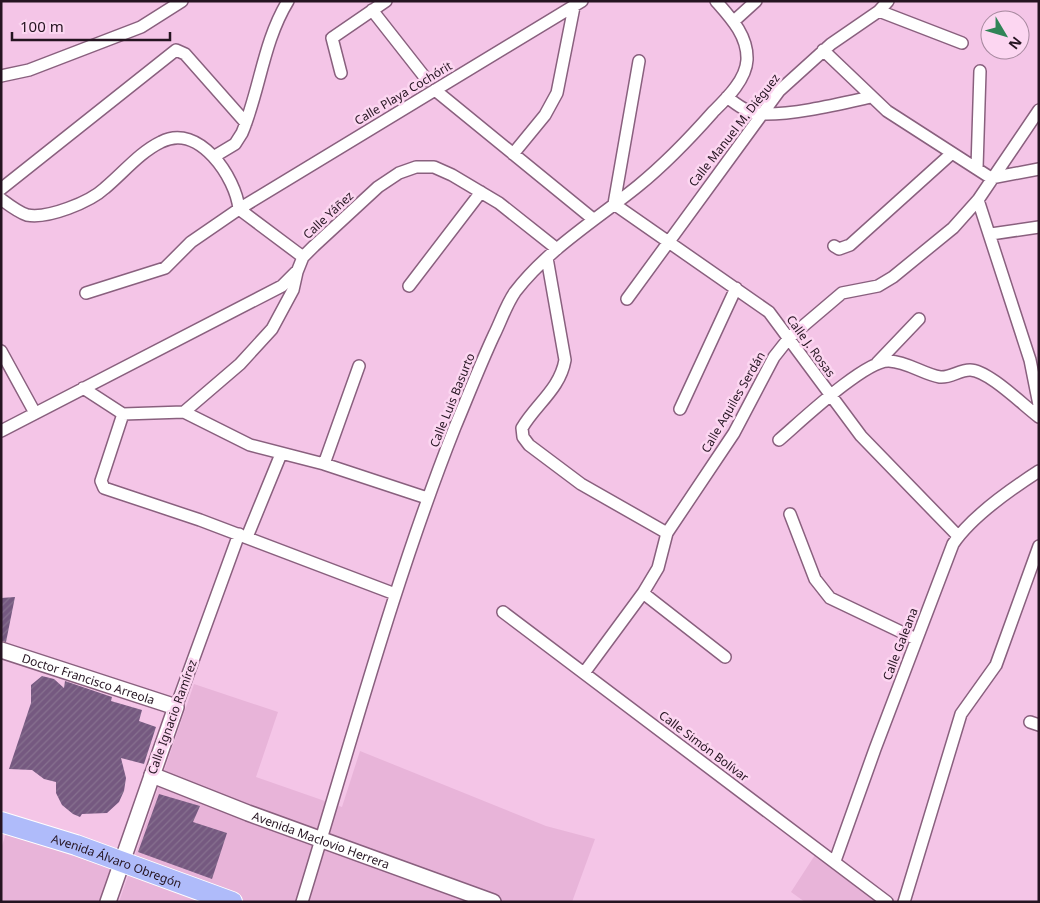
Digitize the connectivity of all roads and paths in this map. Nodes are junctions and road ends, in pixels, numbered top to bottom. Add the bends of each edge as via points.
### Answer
1 (182, 1) edge
2 (288, 1) edge
3 (386, 1) edge
4 (716, 1) edge
5 (756, 1) edge
6 (888, 1) edge
7 (578, 4) edge
8 (372, 10) junction
9 (879, 11) junction
10 (734, 22) junction
11 (962, 43) dead end
12 (823, 50) junction
13 (639, 61) dead end
14 (980, 71) dead end
15 (341, 73) dead end
16 (1, 76) edge
17 (427, 80) dead end
18 (435, 90) junction
19 (727, 97) junction
20 (871, 97) junction
21 (1039, 110) edge
22 (761, 114) junction
23 (246, 123) junction
24 (514, 154) junction
25 (951, 154) junction
26 (215, 156) junction
27 (977, 168) junction
28 (1039, 169) edge
29 (991, 178) junction
30 (1, 189) edge
31 (481, 192) junction
32 (1, 199) edge
33 (978, 200) junction
34 (614, 204) junction
35 (239, 209) junction
36 (593, 220) junction
37 (1039, 227) edge
38 (991, 234) junction
39 (666, 242) junction
40 (834, 246) dead end
41 (557, 249) junction
42 (303, 257) junction
43 (547, 258) junction
44 (297, 272) junction
45 (409, 286) dead end
46 (736, 288) junction
47 (86, 293) dead end
48 (627, 299) dead end
49 (919, 320) dead end
50 (789, 338) junction
51 (1, 351) edge
52 (877, 363) junction
53 (359, 366) dead end
54 (83, 388) junction
55 (830, 395) junction
56 (1039, 405) edge
57 (680, 409) dead end
58 (184, 412) junction
59 (35, 413) junction
60 (123, 414) junction
61 (1039, 417) edge
62 (1, 431) edge
63 (779, 440) dead end
64 (281, 454) junction
65 (324, 464) junction
66 (1039, 471) edge
67 (427, 498) junction
68 (790, 514) dead end
69 (667, 533) junction
70 (243, 536) junction
71 (958, 536) junction
72 (1039, 546) edge
73 (395, 594) junction
74 (642, 594) junction
75 (503, 612) dead end
76 (916, 639) junction
77 (1, 650) edge
78 (725, 657) dead end
79 (584, 673) junction
80 (176, 707) junction
81 (152, 775) junction
82 (1, 822) edge
83 (321, 840) junction
84 (835, 861) junction
85 (122, 862) junction
86 (108, 902) edge
87 (232, 902) edge
88 (302, 902) edge
89 (493, 902) edge
90 (888, 902) edge
91 (904, 902) edge

1 - 16 street via 141,27 29,70
2 - 23 street via 268,44
3 - 8 street
4 - 10 street, Calle Luis Basurto
5 - 10 street
6 - 9 street, Calle Manuel M. Diéguez
7 - 18 street, Calle Playa Cochórit
7 - 24 street via 557,93 545,115
8 - 15 street via 332,38
8 - 17 street
9 - 11 street
9 - 12 street, Calle Manuel M. Diéguez
10 - 19 street, Calle Luis Basurto via 746,46 747,62
12 - 20 street
12 - 22 street, Calle Manuel M. Diéguez via 790,80
13 - 34 street
14 - 27 street
18 - 24 street
18 - 35 street, Calle Playa Cochórit
19 - 22 street via 749,111
19 - 34 street, Calle Luis Basurto via 673,155
20 - 22 street
20 - 25 street via 904,124
21 - 29 street, Calle Aquiles Serdán
22 - 39 street, Calle Manuel M. Diéguez
23 - 26 street via 234,144
23 - 30 street via 185,54 176,50
24 - 36 street
25 - 27 street
25 - 40 street via 850,245 839,249
26 - 32 street via 194,143 173,138 161,141 103,190 70,207 39,215 26,214
26 - 35 street via 238,194
27 - 29 street
28 - 29 street
29 - 33 street, Calle Aquiles Serdán
31 - 41 street, Calle Yáñez
31 - 42 street, Calle Yáñez via 434,167 407,170 378,187
31 - 45 street
33 - 38 street
33 - 50 street, Calle Aquiles Serdán via 953,228 893,277 878,286 842,293
34 - 36 street, Calle Luis Basurto
34 - 39 street, Calle J. Rosas
35 - 42 street
35 - 47 street, Calle Playa Cochórit via 191,242 165,268
36 - 41 street, Calle Luis Basurto
37 - 38 street
38 - 56 street via 1030,360
39 - 46 street, Calle J. Rosas
39 - 48 street, Calle Manuel M. Diéguez
41 - 43 street, Calle Luis Basurto
42 - 44 street, Calle Yáñez
43 - 67 street, Calle Luis Basurto via 514,294 506,308
43 - 69 street via 565,360 556,385 522,428 523,437 574,480
44 - 54 street via 282,286
44 - 58 street, Calle Yáñez via 294,290 272,329 240,364
46 - 50 street, Calle J. Rosas via 769,312
46 - 57 street
49 - 52 street
50 - 55 street, Calle J. Rosas
50 - 69 street, Calle Aquiles Serdán via 774,357 734,433
51 - 59 street
52 - 55 street
52 - 61 street via 898,363 943,377 962,371 980,372
53 - 65 street
54 - 59 street
54 - 60 street
55 - 63 street
55 - 71 street, Calle J. Rosas via 876,454
58 - 60 street
58 - 64 street via 250,445
59 - 62 street
60 - 70 street via 101,485
64 - 65 street
64 - 70 street, Calle Ignacio Ramírez
65 - 67 street
66 - 71 street, Calle Galeana
67 - 73 street, Calle Luis Basurto
68 - 76 street via 815,579 830,598
69 - 74 street, Calle Aquiles Serdán via 658,568
70 - 73 street
70 - 80 street, Calle Ignacio Ramírez
71 - 76 street, Calle Galeana
72 - 91 street via 996,665 961,714
73 - 83 street, Calle Luis Basurto
74 - 78 street
74 - 79 street, Calle Aquiles Serdán
75 - 79 street, Calle Simón Bolívar
76 - 84 street, Calle Galeana
77 - 80 street, Doctor Francisco Arreola
79 - 84 street, Calle Simón Bolívar
80 - 81 street, Calle Ignacio Ramírez
81 - 83 street, Avenida Maclovio Herrera
81 - 85 street, Calle Ignacio Ramírez
82 - 85 highway, Avenida Álvaro Obregón
83 - 88 street, Calle Luis Basurto
83 - 89 street, Avenida Maclovio Herrera
84 - 90 street, Calle Simón Bolívar
85 - 86 street, Calle Ignacio Ramírez
85 - 87 highway, Avenida Álvaro Obregón

